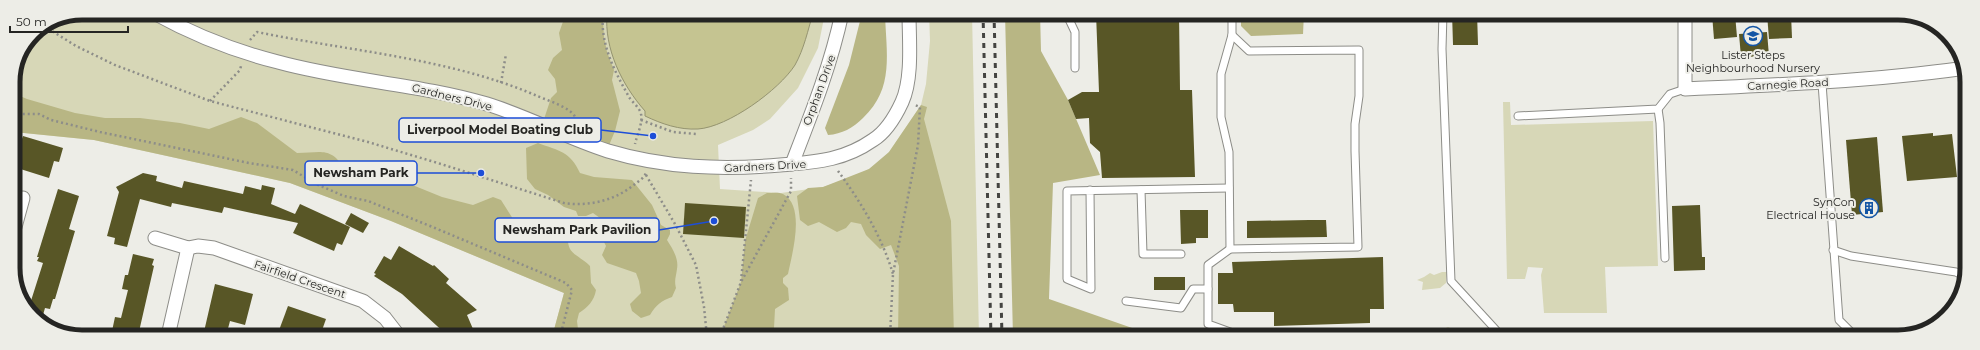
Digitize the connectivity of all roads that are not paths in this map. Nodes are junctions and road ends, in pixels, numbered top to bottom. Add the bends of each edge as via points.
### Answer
1 (168, 20) edge
2 (841, 20) edge
3 (909, 20) edge
4 (1069, 20) edge
5 (1232, 20) edge
6 (1443, 20) edge
7 (1685, 20) edge
8 (1232, 36) junction
9 (1075, 68) dead end
10 (1959, 69) edge
11 (1822, 83) junction
12 (1685, 89) junction
13 (1658, 109) junction
14 (1518, 116) dead end
15 (792, 164) junction
16 (1229, 188) junction
17 (1090, 190) junction
18 (1141, 190) junction
19 (23, 198) dead end
20 (20, 209) edge
21 (155, 238) dead end
22 (188, 248) junction
23 (1230, 250) junction
24 (1833, 250) junction
25 (1181, 254) dead end
26 (1665, 258) dead end
27 (1959, 274) edge
28 (1208, 289) junction
29 (1126, 301) dead end
30 (169, 330) edge
31 (394, 330) edge
32 (1225, 330) edge
33 (1496, 330) edge
34 (1849, 330) edge

1 - 15 street, Gardners Drive via 207,40 245,53 299,67 418,88 488,104 607,150 649,161 704,168 752,168
2 - 15 street, Orphan Drive via 818,97
3 - 15 street, Gardners Drive via 908,75 903,99 893,118 874,140 847,154 816,163
4 - 9 lane via 1075,32
5 - 8 lane
6 - 33 lane via 1452,281
7 - 12 street
8 - 16 lane via 1221,74 1221,117 1228,152
8 - 23 lane via 1249,50 1359,50 1359,96 1354,151 1358,247
10 - 11 street, Carnegie Road
11 - 12 street, Carnegie Road
11 - 24 lane
12 - 13 lane via 1670,94
13 - 14 lane
13 - 26 lane
16 - 18 lane
16 - 23 lane
17 - 17 lane via 1067,191 1067,279 1091,289
17 - 18 lane
18 - 25 lane via 1142,254
19 - 20 street
21 - 22 street, Fairfield Crescent
22 - 30 street
22 - 31 street, Fairfield Crescent via 214,248 363,301 385,318
23 - 28 lane via 1208,265
24 - 27 lane via 1851,256
24 - 34 lane via 1839,320
28 - 29 lane via 1193,289 1181,308
28 - 32 lane via 1208,324

